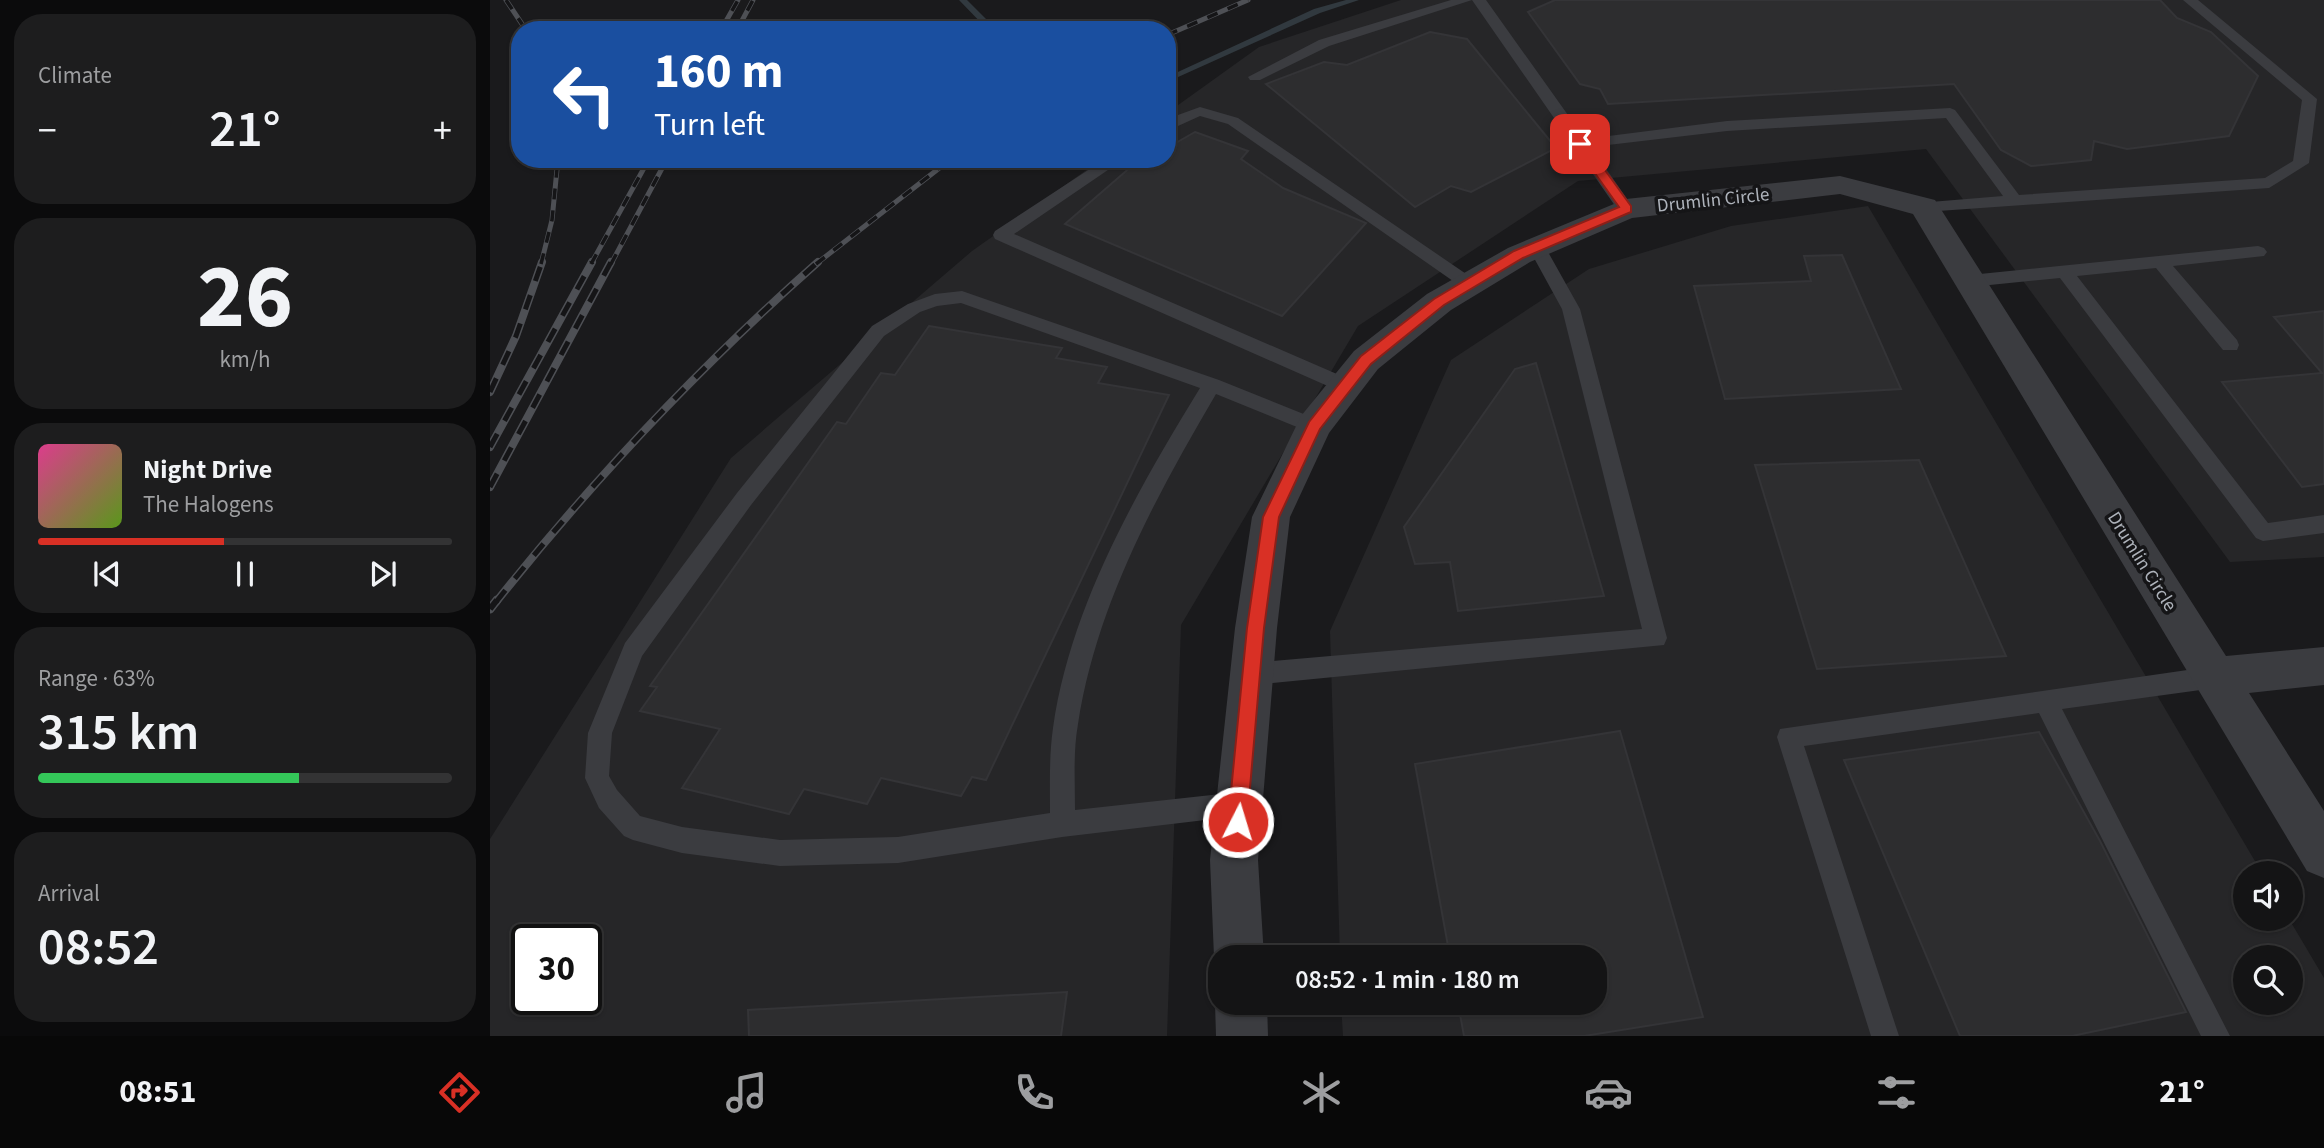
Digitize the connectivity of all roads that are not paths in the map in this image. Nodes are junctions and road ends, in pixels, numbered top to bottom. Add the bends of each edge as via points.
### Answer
1 (1465, 0) edge
2 (1479, 0) edge
3 (2190, 0) edge
4 (1255, 76) dead end
5 (1176, 120) edge
6 (1580, 144) junction
7 (1102, 168) edge
8 (2015, 201) junction
9 (1924, 207) junction
10 (1626, 209) junction
11 (1537, 247) junction
12 (2259, 252) dead end
13 (2160, 262) junction
14 (2064, 271) junction
15 (1970, 281) junction
16 (1469, 284) junction
17 (2230, 345) dead end
18 (1212, 385) junction
19 (1346, 386) junction
20 (1314, 426) junction
21 (2324, 524) edge
22 (2324, 666) edge
23 (1251, 674) junction
24 (2215, 677) junction
25 (2045, 701) junction
26 (1239, 804) junction
27 (1062, 824) junction
28 (2324, 854) edge
29 (1238, 945) edge
30 (1241, 1015) edge
31 (1242, 1036) edge
32 (1885, 1036) edge
33 (2216, 1036) edge

1 - 4 lane via 1324,43
2 - 6 lane
3 - 8 lane via 2309,99 2301,163 2269,183
5 - 16 lane via 1206,109 1233,121
6 - 8 lane via 1727,126 1950,113
6 - 10 lane
7 - 19 lane via 1001,234
8 - 9 lane
9 - 10 street, Drumlin Circle via 1840,185
9 - 15 street, Drumlin Circle
10 - 11 street, Drumlin Circle
11 - 16 street, Drumlin Circle
11 - 23 lane via 1571,309 1656,638
12 - 13 lane
13 - 14 lane
13 - 17 lane
14 - 15 lane
14 - 21 lane via 2263,532
15 - 24 street, Drumlin Circle
16 - 19 street, Drumlin Circle via 1366,360
18 - 20 lane
18 - 27 lane via 1163,464 1121,551 1085,650 1068,714
18 - 27 lane via 962,297 914,308 878,331 728,521 633,650 600,733 597,778 608,799 633,827 682,840 780,853 898,850
19 - 20 street, Drumlin Circle
20 - 23 street, Drumlin Circle via 1271,517
22 - 24 street
23 - 26 street, Drumlin Circle
24 - 25 lane
24 - 28 street, Drumlin Circle
25 - 32 lane via 1789,737
25 - 33 lane
26 - 27 lane
26 - 29 street, Drumlin Circle via 1234,860
30 - 31 street

